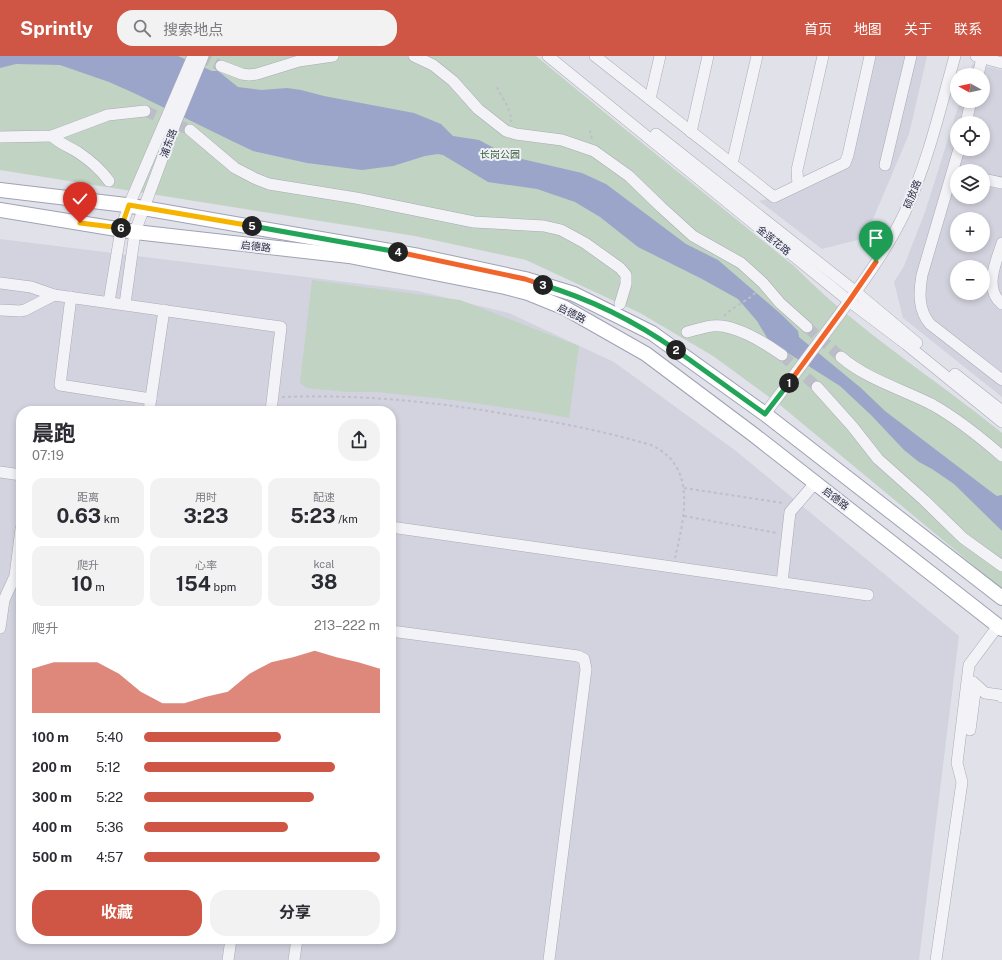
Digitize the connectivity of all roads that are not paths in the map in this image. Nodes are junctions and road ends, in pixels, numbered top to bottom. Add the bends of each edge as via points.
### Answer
1 (193, 56) edge
2 (203, 56) edge
3 (333, 56) edge
4 (414, 56) edge
5 (548, 56) edge
6 (558, 56) edge
7 (595, 56) edge
8 (660, 56) edge
9 (708, 56) edge
10 (757, 56) edge
11 (823, 56) edge
12 (870, 56) edge
13 (911, 56) edge
14 (955, 56) edge
15 (979, 57) edge
16 (606, 60) edge
17 (1002, 63) edge
18 (220, 66) tunnel mouth
19 (978, 68) edge
20 (650, 99) junction
21 (145, 111) tunnel mouth
22 (190, 130) tunnel mouth
23 (691, 132) junction
24 (52, 136) junction
25 (0, 137) edge
26 (732, 164) junction
27 (885, 165) dead end
28 (990, 180) edge
29 (109, 181) dead end
30 (1002, 183) edge
31 (798, 185) junction
32 (950, 188) edge
33 (0, 190) edge
34 (129, 205) junction
35 (144, 208) junction
36 (0, 210) edge
37 (121, 229) junction
38 (135, 232) junction
39 (1002, 243) edge
40 (0, 283) edge
41 (54, 295) junction
42 (71, 297) junction
43 (853, 297) junction
44 (109, 302) junction
45 (125, 304) junction
46 (620, 304) dead end
47 (1002, 304) edge
48 (0, 310) edge
49 (164, 310) junction
50 (807, 326) tunnel mouth
51 (687, 332) dead end
52 (782, 355) tunnel mouth
53 (841, 357) tunnel mouth
54 (1002, 380) edge
55 (817, 387) tunnel mouth
56 (151, 399) junction
57 (150, 406) edge
58 (272, 406) edge
59 (1002, 411) edge
60 (765, 414) junction
61 (1002, 422) edge
62 (1002, 456) edge
63 (0, 472) edge
64 (16, 474) edge
65 (816, 482) junction
66 (396, 528) edge
67 (1002, 566) edge
68 (16, 580) edge
69 (782, 583) junction
70 (868, 595) dead end
71 (1002, 598) edge
72 (1000, 627) edge
73 (0, 628) edge
74 (396, 632) edge
75 (968, 675) junction
76 (976, 686) junction
77 (1002, 697) edge
78 (970, 730) dead end
79 (230, 944) edge
80 (296, 944) edge
81 (228, 960) edge
82 (294, 960) edge
83 (548, 960) edge
84 (936, 960) edge

1 - 34 street, 浦东路
2 - 35 street, 浦东路
3 - 18 street via 299,61 253,74 242,74
4 - 50 street via 433,65 453,81 478,109 508,132 562,140 594,151 628,176 693,236 741,262 780,303
5 - 43 street, 金莲花路
6 - 43 street, 金莲花路
7 - 16 street
8 - 20 street
9 - 23 street
10 - 26 street
11 - 31 street via 797,170
12 - 31 street via 845,163
13 - 27 street
14 - 43 street, 硕放路 via 931,142 905,213
15 - 17 street
15 - 19 street
16 - 20 street
20 - 23 street
21 - 24 street via 108,115
22 - 46 street via 235,168 269,184 480,222 544,226 561,230 585,243 626,275
23 - 26 street
24 - 25 street
24 - 29 street via 90,161
26 - 31 street via 774,197
28 - 30 street
32 - 54 street via 922,275 922,311 930,324
33 - 34 main road, 启德路
34 - 35 main road, 启德路
34 - 37 street, 浦东路
35 - 38 street, 浦东路
35 - 60 main road, 启德路 via 419,256 525,279 574,294 652,333
36 - 37 main road, 启德路
37 - 38 main road, 启德路
37 - 44 street, 浦东路
38 - 45 street, 浦东路
38 - 65 main road, 启德路 via 349,256 505,286 528,293 565,308 646,354
39 - 47 street via 992,280 992,290
40 - 41 street via 30,287
41 - 42 street
41 - 48 street via 25,310
42 - 44 street
42 - 56 street via 60,385
43 - 59 street, 金莲花路 via 881,314
43 - 60 street, 硕放路
43 - 61 street, 金莲花路
44 - 45 street
45 - 49 street
49 - 56 street
49 - 58 street via 281,327
51 - 52 street via 722,326 737,330
53 - 62 street via 866,375 933,406 970,429
55 - 67 street via 878,459 963,538
56 - 57 street
60 - 71 main road, 启德路
63 - 64 street
65 - 69 street via 790,512
65 - 72 main road, 启德路
66 - 69 street
68 - 73 street via 4,600
69 - 70 street
72 - 75 street via 969,664
74 - 83 street via 578,656 584,659 586,669
75 - 76 street
75 - 84 street via 957,763 962,782
76 - 77 street via 985,693
76 - 78 street
79 - 81 street
80 - 82 street

